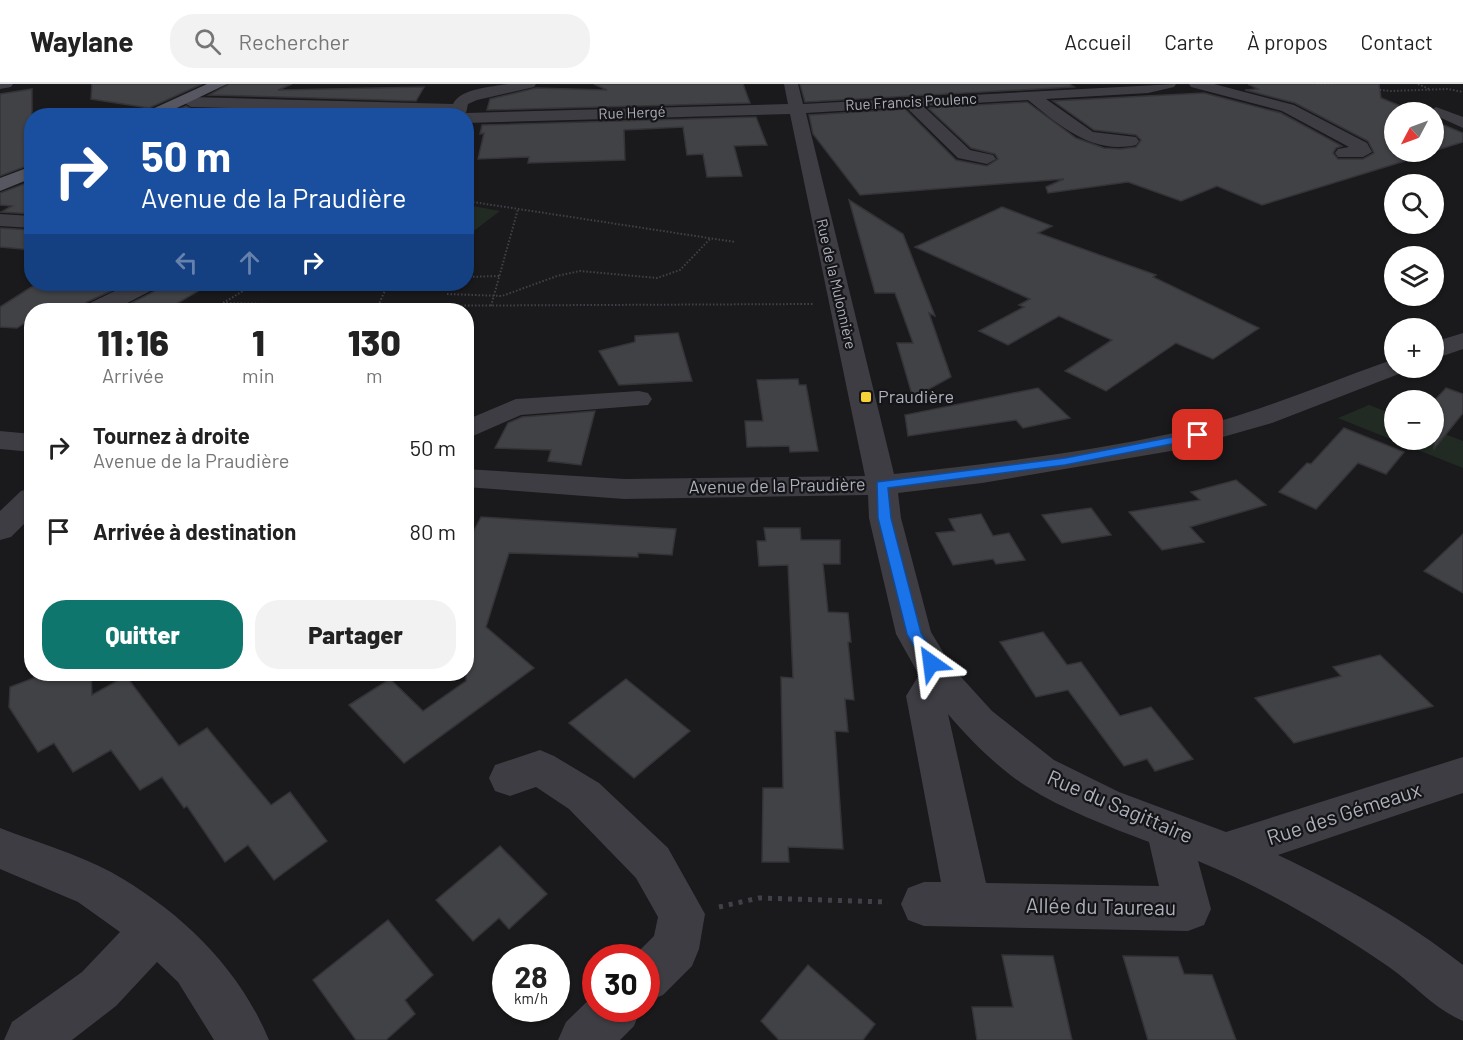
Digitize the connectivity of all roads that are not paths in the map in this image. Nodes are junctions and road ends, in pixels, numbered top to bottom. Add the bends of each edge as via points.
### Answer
1 (6, 84) edge
2 (220, 84) edge
3 (234, 84) edge
4 (529, 84) edge
5 (791, 84) edge
6 (1169, 84) edge
7 (1196, 84) edge
8 (0, 85) edge
9 (493, 87) edge
10 (1094, 87) edge
11 (1031, 95) junction
12 (191, 102) junction
13 (911, 103) junction
14 (164, 108) edge
15 (178, 108) edge
16 (343, 108) edge
17 (460, 108) edge
18 (797, 109) junction
19 (474, 114) edge
20 (1444, 115) edge
21 (1463, 123) edge
22 (1130, 141) dead end
23 (1344, 153) dead end
24 (987, 159) dead end
25 (24, 166) edge
26 (24, 174) edge
27 (0, 176) edge
28 (0, 184) edge
29 (0, 220) edge
30 (24, 222) edge
31 (133, 291) edge
32 (112, 303) edge
33 (1463, 340) edge
34 (1444, 347) edge
35 (1384, 371) edge
36 (639, 399) dead end
37 (474, 427) edge
38 (0, 440) edge
39 (24, 442) edge
40 (474, 479) edge
41 (882, 485) junction
42 (24, 506) edge
43 (0, 529) edge
44 (939, 677) junction
45 (1463, 775) edge
46 (510, 778) dead end
47 (1167, 829) junction
48 (0, 848) edge
49 (1226, 852) junction
50 (156, 929) junction
51 (660, 964) edge
52 (1463, 996) edge
53 (602, 1022) edge
54 (30, 1040) edge
55 (243, 1040) edge
56 (584, 1040) edge

1 - 8 street
2 - 14 main road
3 - 12 main road
4 - 9 street
5 - 18 street, Rue de la Mulonnière
6 - 10 street, Rue Francis Poulenc
7 - 23 street via 1288,108 1361,147 1363,152
9 - 17 street via 461,102
10 - 11 street, Rue Francis Poulenc
11 - 13 street, Rue Francis Poulenc
11 - 22 street via 1087,137 1108,143
12 - 15 main road
12 - 16 street, Rue Hergé
13 - 18 street, Rue Francis Poulenc
13 - 24 street via 964,154
18 - 19 street, Rue Hergé
18 - 41 street, Rue de la Mulonnière
20 - 21 street
25 - 27 main road
26 - 28 main road
29 - 30 street
31 - 32 street
33 - 34 street
35 - 41 street, Avenue de la Praudière via 1262,417 1177,441 1003,471
36 - 37 street via 516,407
38 - 39 street
40 - 41 street, Avenue de la Praudière via 624,489
41 - 44 street, Rue du Sagittaire via 885,518 914,634
42 - 43 street
44 - 47 street, Rue du Sagittaire via 978,722 1040,772 1104,805
44 - 47 street, Allée du Taureau via 925,696 946,904 1188,909
45 - 49 street, Rue des Gémeaux
46 - 51 street via 540,768 584,796 652,863 682,914 675,949
47 - 49 street, Rue du Sagittaire
48 - 50 street via 94,887
49 - 52 street, Rue du Sagittaire via 1315,896 1407,951
50 - 54 street via 99,989
50 - 55 street via 195,965
53 - 56 street

